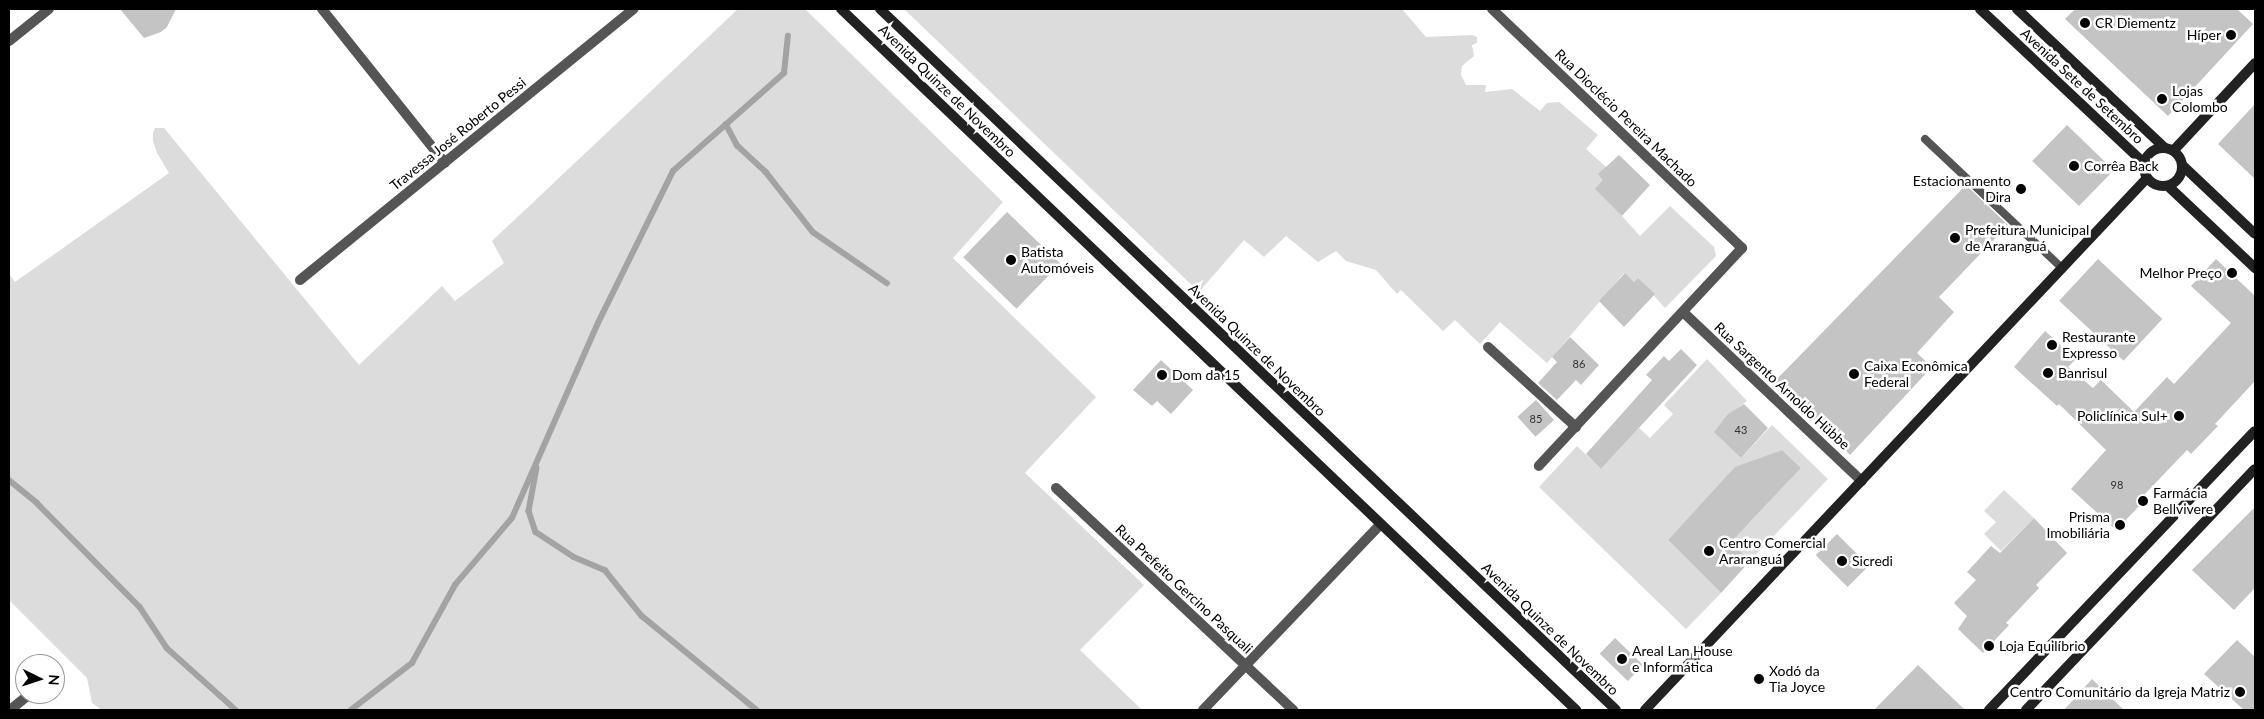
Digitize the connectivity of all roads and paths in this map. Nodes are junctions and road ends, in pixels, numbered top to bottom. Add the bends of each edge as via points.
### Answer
1 (49, 9) edge
2 (322, 9) edge
3 (634, 9) edge
4 (841, 9) edge
5 (880, 9) edge
6 (1492, 9) edge
7 (1980, 9) edge
8 (2017, 9) edge
9 (9, 41) edge
10 (2255, 63) edge
11 (1924, 139) dead end
12 (2169, 149) junction
13 (445, 162) junction
14 (2144, 163) junction
15 (2182, 165) junction
16 (2147, 178) junction
17 (2168, 186) junction
18 (2255, 234) edge
19 (2062, 268) junction
20 (2255, 268) edge
21 (300, 280) dead end
22 (1683, 312) junction
23 (1488, 347) dead end
24 (1576, 427) junction
25 (2255, 431) edge
26 (1539, 466) dead end
27 (2255, 469) edge
28 (1862, 481) junction
29 (1056, 488) dead end
30 (1381, 524) junction
31 (1246, 666) junction
32 (1203, 710) edge
33 (1293, 710) edge
34 (1576, 710) edge
35 (1616, 710) edge
36 (1645, 710) edge
37 (1989, 710) edge
38 (2026, 710) edge

1 - 9 street
2 - 13 street
3 - 13 street, Travessa José Roberto Pessi
4 - 30 street, Avenida Quinze de Novembro
5 - 35 street, Avenida Quinze de Novembro
6 - 22 street, Rua Dioclécio Pereira Machado via 1742,248
7 - 14 street, Avenida Sete de Setembro
8 - 12 street, Avenida Sete de Setembro
10 - 12 street
11 - 19 lane
12 - 14 street via 2153,150
12 - 15 street via 2181,159
13 - 21 street, Travessa José Roberto Pessi
14 - 16 street
15 - 17 street via 2179,178
15 - 18 street
16 - 17 street via 2156,185
16 - 19 street
17 - 20 street
19 - 28 street
22 - 24 street
22 - 28 street, Rua Sargento Arnoldo Hübbe
23 - 24 street
24 - 26 street
25 - 37 street
27 - 38 street
28 - 36 street
29 - 31 street, Rua Prefeito Gercino Pasquali
30 - 31 street
30 - 34 street, Avenida Quinze de Novembro
31 - 32 street
31 - 33 street, Rua Prefeito Gercino Pasquali

